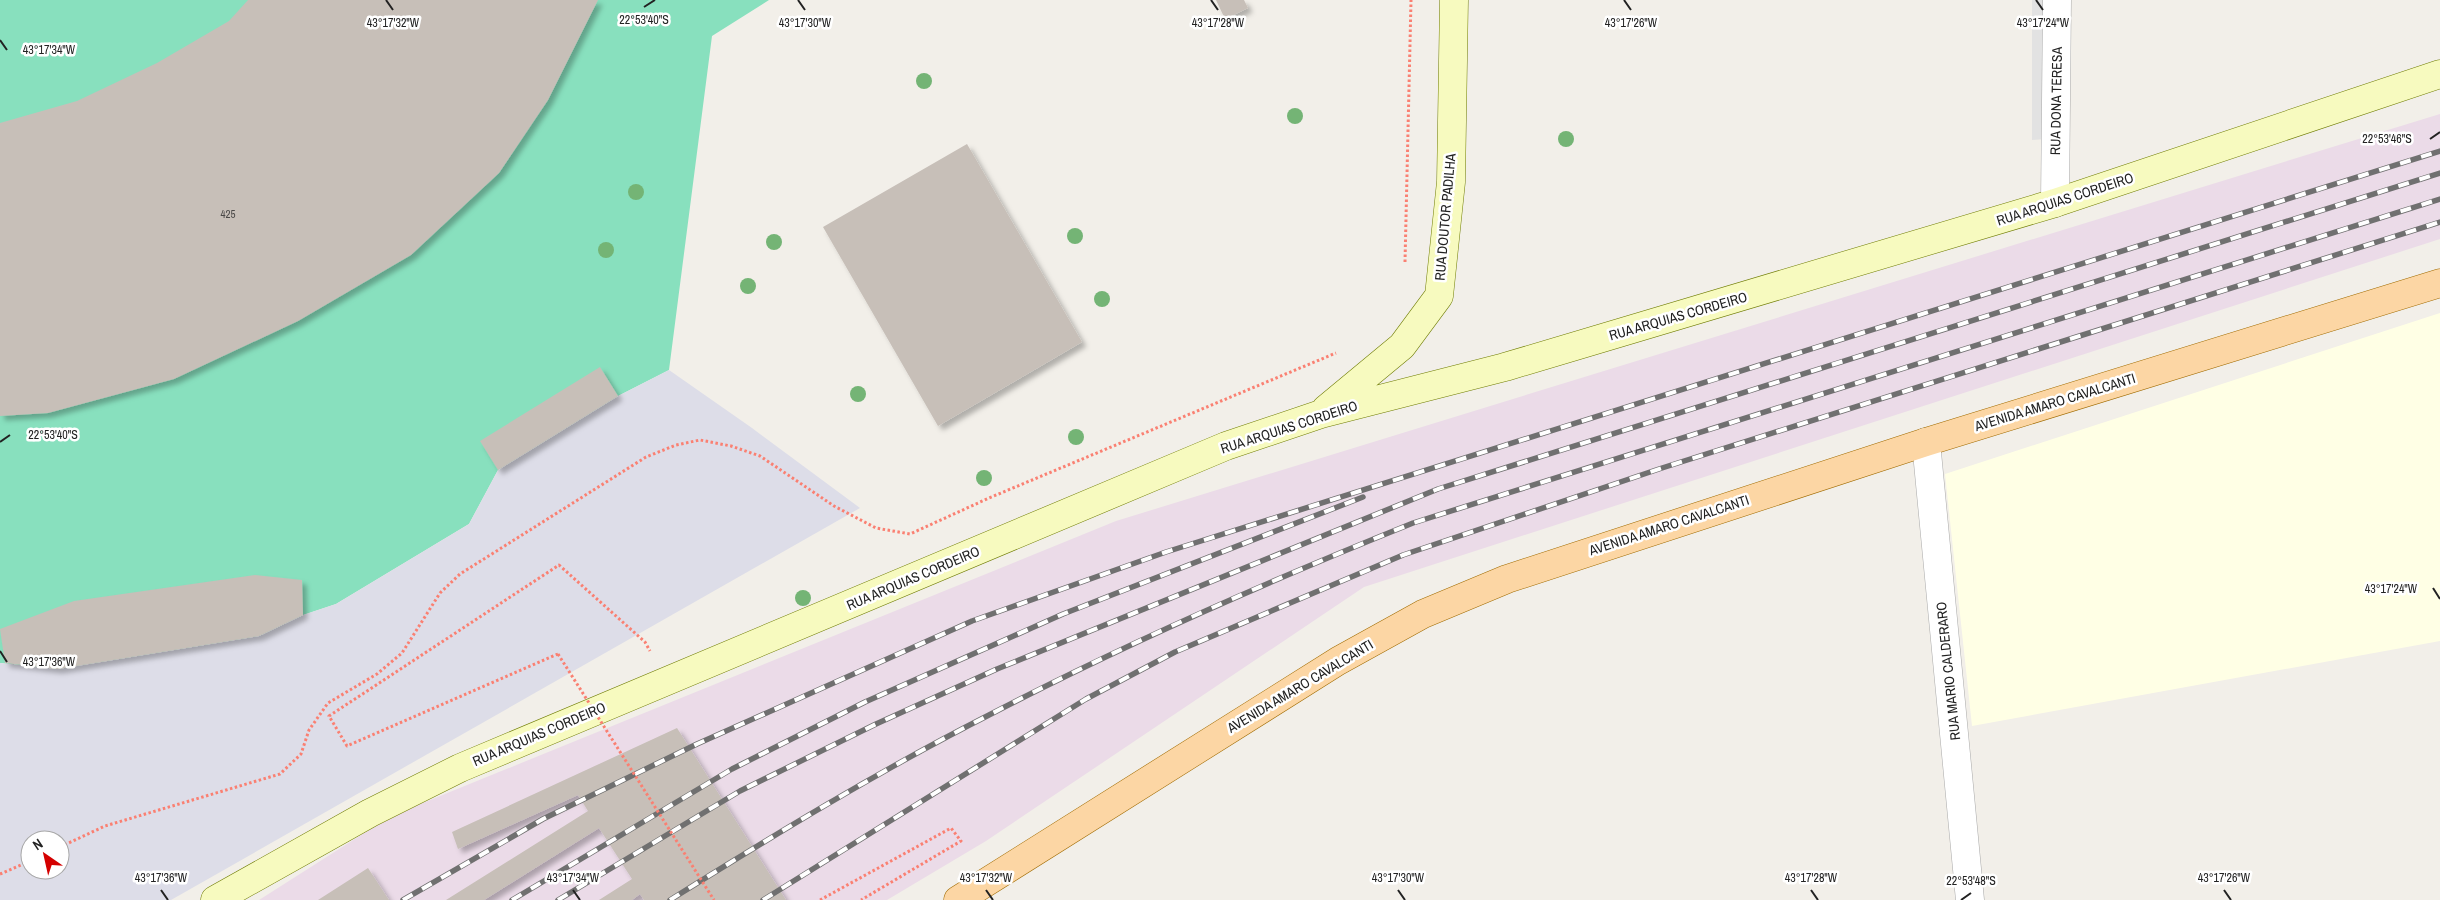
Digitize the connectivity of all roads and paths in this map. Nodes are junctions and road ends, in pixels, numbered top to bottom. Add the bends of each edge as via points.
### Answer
1 (1411, 0) edge
2 (1454, 0) edge
3 (2057, 0) edge
4 (2440, 74) edge
5 (2055, 203) junction
6 (1405, 270) dead end
7 (2440, 283) edge
8 (1343, 348) dead end
9 (1321, 414) junction
10 (1926, 442) junction
11 (666, 681) junction
12 (70, 842) edge
13 (20, 865) edge
14 (0, 874) edge
15 (215, 900) edge
16 (714, 900) edge
17 (820, 900) edge
18 (861, 900) edge
19 (958, 900) edge
20 (1970, 900) edge

1 - 6 path
2 - 9 main road, RUA DOUTOR PADILHA via 1451,182 1439,296 1402,346
3 - 5 street, RUA DONA TERESA
4 - 5 main road, RUA ARQUIAS CORDEIRO
5 - 9 main road, RUA ARQUIAS CORDEIRO via 1515,364
7 - 10 main road, AVENIDA AMARO CAVALCANTI
8 - 12 path via 910,534 876,528 842,511 760,456 700,440 676,445 646,457 460,574 440,593 402,653 377,674 328,703 309,730 301,754 280,774 105,826
9 - 11 main road, RUA ARQUIAS CORDEIRO via 1226,446
10 - 19 main road, AVENIDA AMARO CAVALCANTI via 1507,579 1423,614 1338,661
10 - 20 street, RUA MARIO CALDERARO
11 - 15 main road, RUA ARQUIAS CORDEIRO via 460,768
11 - 16 path, bridge via 645,642 559,565 329,716 347,746 558,654
13 - 14 path
17 - 18 path via 951,828 961,841

